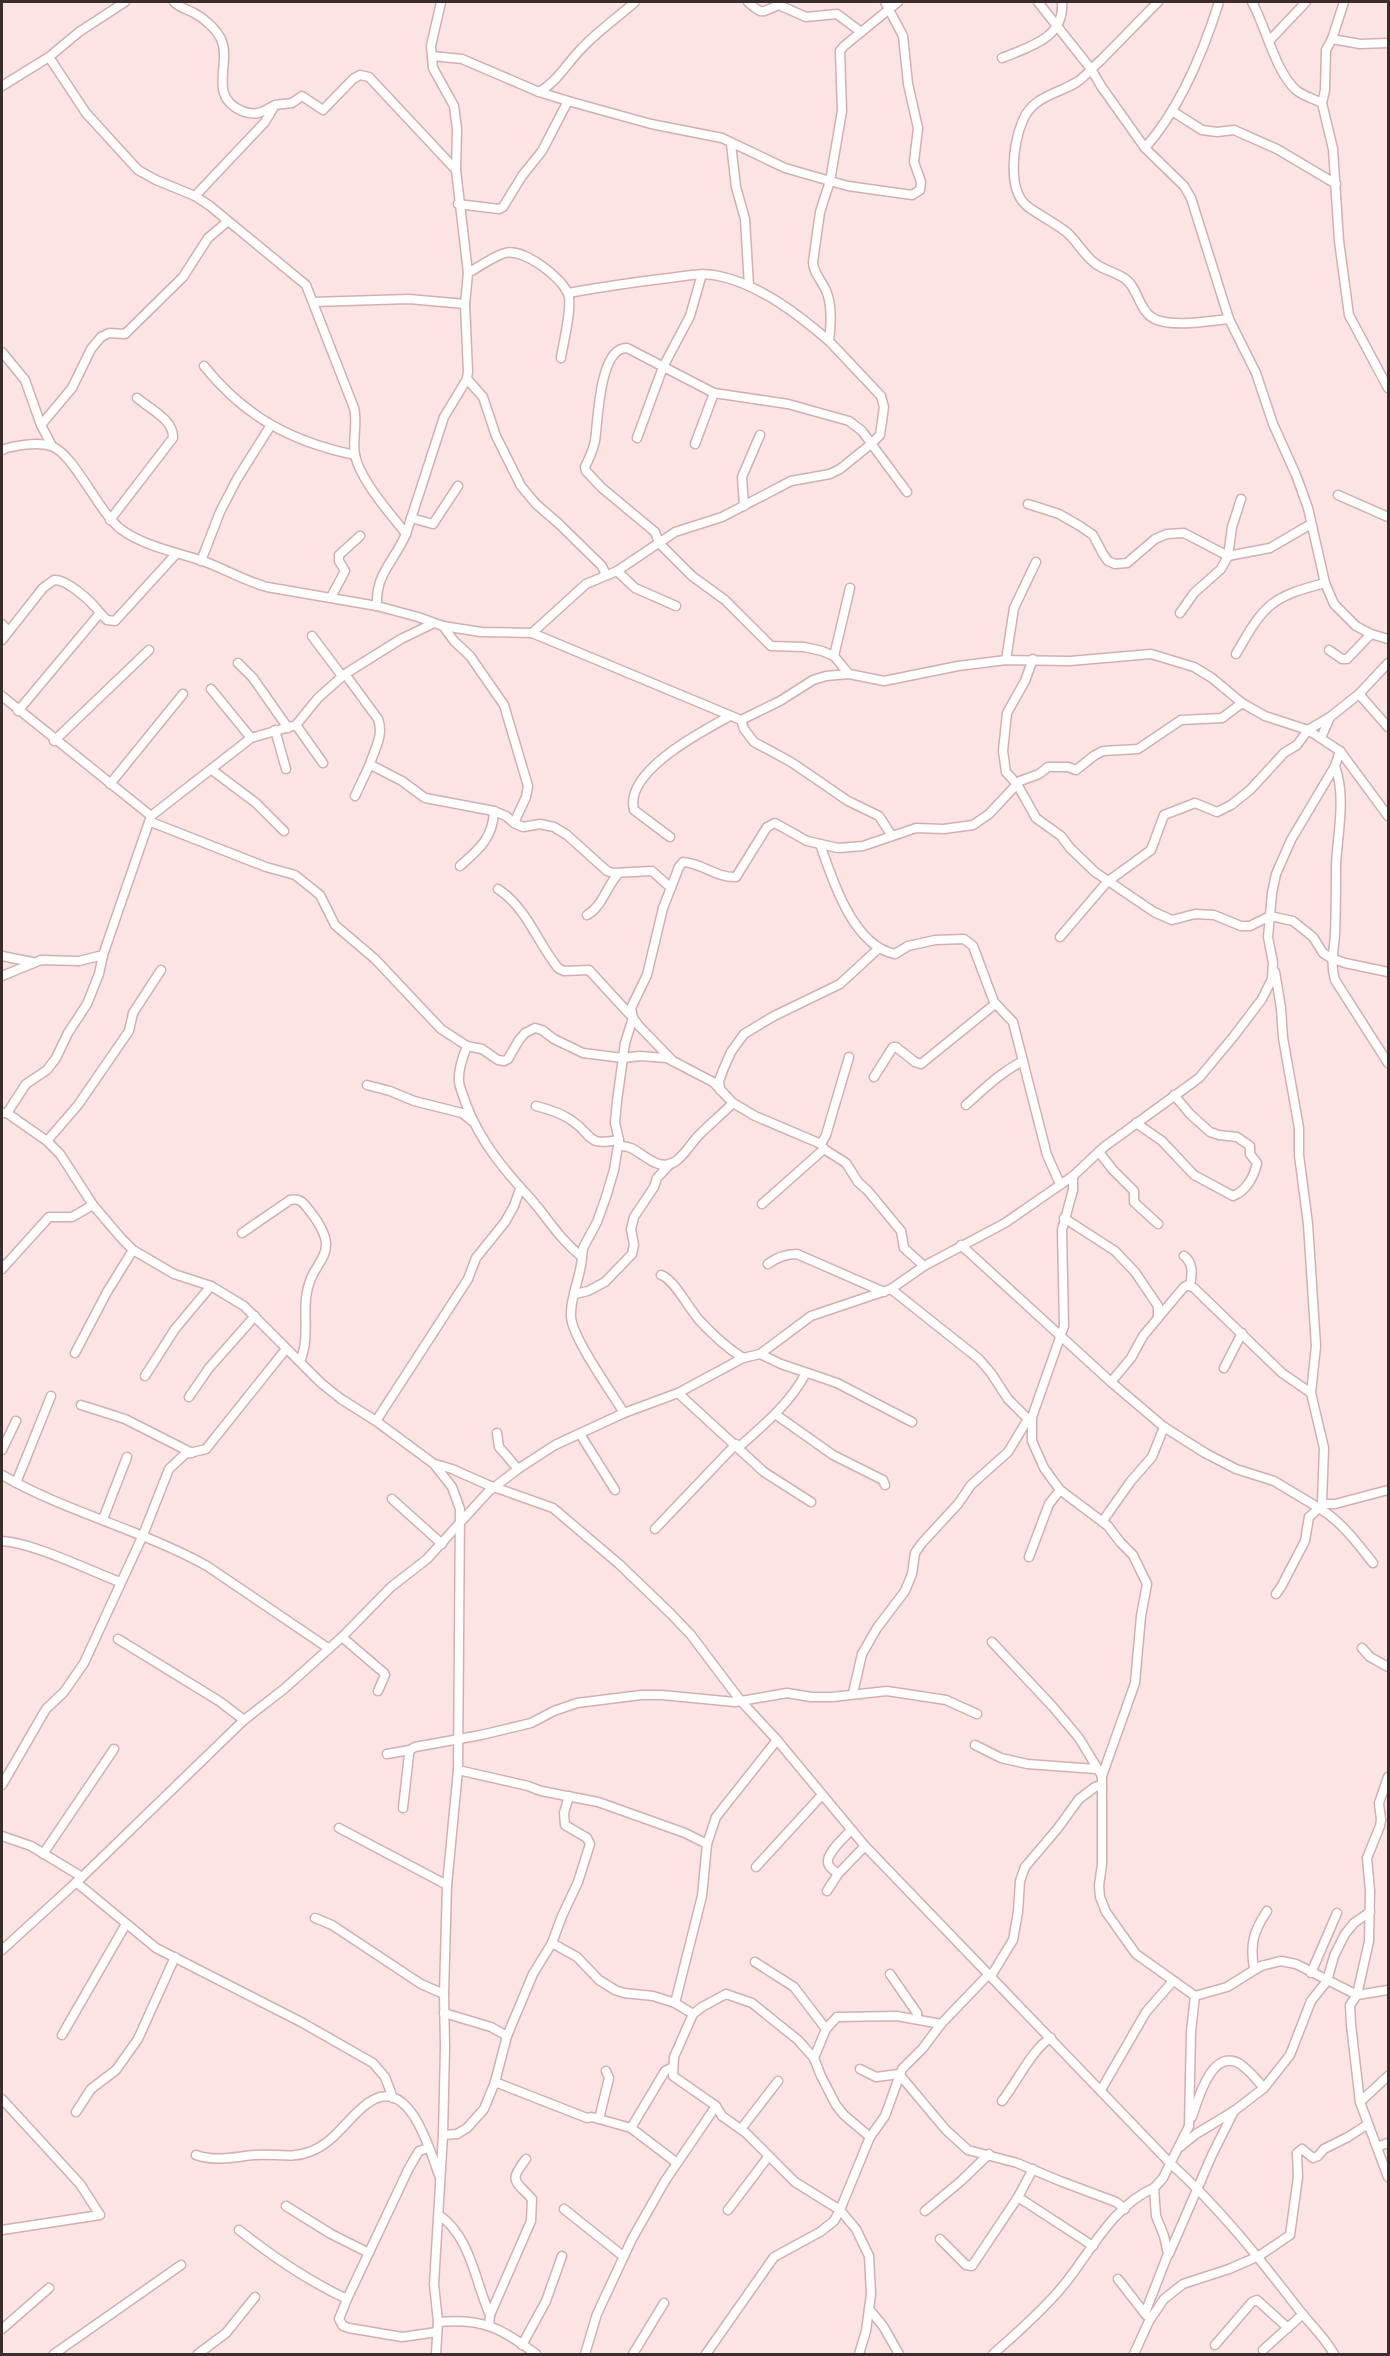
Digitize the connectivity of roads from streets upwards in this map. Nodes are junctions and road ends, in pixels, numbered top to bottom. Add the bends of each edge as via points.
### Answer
1 (124, 2) edge
2 (174, 2) edge
3 (441, 2) edge
4 (635, 2) edge
5 (748, 2) edge
6 (898, 2) edge
7 (1038, 2) edge
8 (1062, 2) edge
9 (1158, 2) edge
10 (1219, 2) edge
11 (1252, 2) edge
12 (1306, 2) edge
13 (1344, 2) edge
14 (887, 5) edge
15 (1058, 26) junction
16 (861, 32) junction
17 (1332, 39) junction
18 (1270, 40) junction
19 (1389, 43) edge
20 (432, 56) junction
21 (49, 57) junction
22 (1002, 58) dead end
23 (1091, 69) junction
24 (2, 83) edge
25 (539, 92) junction
26 (568, 101) junction
27 (1322, 103) junction
28 (276, 105) junction
29 (1172, 111) junction
30 (731, 144) junction
31 (1145, 148) junction
32 (456, 170) junction
33 (830, 181) junction
34 (1336, 184) junction
35 (195, 196) junction
36 (458, 204) junction
37 (227, 222) junction
38 (468, 273) junction
39 (702, 274) junction
40 (748, 286) junction
41 (568, 293) junction
42 (313, 302) junction
43 (465, 304) junction
44 (1229, 319) junction
45 (829, 341) junction
46 (2, 352) edge
47 (561, 358) dead end
48 (204, 366) dead end
49 (663, 367) junction
50 (467, 379) junction
51 (1389, 388) edge
52 (714, 393) junction
53 (137, 398) dead end
54 (42, 425) junction
55 (271, 425) junction
56 (760, 435) dead end
57 (637, 438) dead end
58 (695, 444) dead end
59 (871, 444) junction
60 (52, 446) junction
61 (2, 450) edge
62 (355, 455) junction
63 (458, 486) dead end
64 (907, 492) dead end
65 (1338, 495) dead end
66 (1241, 499) dead end
67 (1028, 504) dead end
68 (744, 506) junction
69 (1389, 517) edge
70 (411, 518) junction
71 (110, 520) junction
72 (1311, 525) junction
73 (406, 534) junction
74 (360, 536) dead end
75 (659, 543) junction
76 (176, 554) junction
77 (1228, 556) junction
78 (201, 561) junction
79 (1036, 562) dead end
80 (617, 571) junction
81 (606, 575) junction
82 (1325, 583) junction
83 (850, 588) dead end
84 (331, 597) junction
85 (377, 606) junction
86 (676, 606) dead end
87 (100, 613) junction
88 (1180, 613) dead end
89 (438, 625) junction
90 (5, 628) edge
91 (532, 633) junction
92 (1371, 634) junction
93 (312, 636) dead end
94 (2, 639) edge
95 (1389, 639) edge
96 (149, 650) dead end
97 (1329, 650) dead end
98 (1236, 654) dead end
99 (834, 657) junction
100 (1033, 659) junction
101 (1006, 660) junction
102 (238, 663) dead end
103 (1389, 663) edge
104 (849, 674) junction
105 (343, 675) junction
106 (211, 689) dead end
107 (183, 694) dead end
108 (1359, 694) junction
109 (2, 696) edge
110 (1242, 704) junction
111 (18, 711) junction
112 (730, 716) junction
113 (1330, 717) junction
114 (741, 720) junction
115 (292, 726) junction
116 (1389, 727) edge
117 (276, 730) junction
118 (1308, 730) junction
119 (251, 738) junction
120 (1321, 738) junction
121 (54, 741) junction
122 (1340, 751) junction
123 (323, 763) dead end
124 (370, 764) junction
125 (1335, 766) junction
126 (286, 769) dead end
127 (212, 770) junction
128 (110, 784) junction
129 (1017, 784) junction
130 (355, 796) dead end
131 (494, 811) junction
132 (1389, 816) edge
133 (151, 819) junction
134 (513, 823) junction
135 (284, 831) dead end
136 (892, 836) junction
137 (670, 837) dead end
138 (820, 844) junction
139 (460, 866) dead end
140 (618, 874) junction
141 (1107, 882) junction
142 (671, 888) junction
143 (498, 890) dead end
144 (587, 915) dead end
145 (1270, 916) junction
146 (1060, 937) dead end
147 (879, 948) junction
148 (103, 955) junction
149 (2, 956) edge
150 (1331, 958) junction
151 (32, 962) junction
152 (1273, 963) junction
153 (161, 970) dead end
154 (1389, 972) edge
155 (2, 975) edge
156 (995, 1004) junction
157 (633, 1018) junction
158 (467, 1046) junction
159 (849, 1057) dead end
160 (623, 1058) junction
161 (1023, 1061) junction
162 (675, 1063) junction
163 (1389, 1063) edge
164 (874, 1077) dead end
165 (367, 1085) dead end
166 (720, 1090) junction
167 (1174, 1095) junction
168 (733, 1103) junction
169 (966, 1105) dead end
170 (536, 1106) dead end
171 (4, 1113) edge
172 (1136, 1123) junction
173 (475, 1124) junction
174 (47, 1141) junction
175 (619, 1143) junction
176 (823, 1147) junction
177 (1099, 1152) junction
178 (672, 1163) junction
179 (1073, 1176) junction
180 (1060, 1184) junction
181 (520, 1189) junction
182 (93, 1204) junction
183 (762, 1204) dead end
184 (1064, 1218) junction
185 (1158, 1224) dead end
186 (242, 1233) dead end
187 (961, 1245) junction
188 (134, 1250) junction
189 (1184, 1256) dead end
190 (582, 1257) junction
191 (768, 1264) dead end
192 (924, 1266) junction
193 (2, 1269) edge
194 (661, 1275) dead end
195 (211, 1286) junction
196 (1190, 1286) junction
197 (887, 1291) junction
198 (575, 1294) junction
199 (255, 1316) junction
200 (1158, 1318) junction
201 (1242, 1333) junction
202 (1060, 1335) junction
203 (286, 1349) junction
204 (75, 1353) dead end
205 (760, 1353) junction
206 (743, 1358) junction
207 (300, 1361) junction
208 (1224, 1368) dead end
209 (806, 1373) junction
210 (145, 1376) dead end
211 (1111, 1382) junction
212 (678, 1393) junction
213 (1311, 1393) junction
214 (51, 1396) dead end
215 (189, 1397) dead end
216 (81, 1405) dead end
217 (624, 1413) junction
218 (775, 1414) junction
219 (1030, 1418) junction
220 (16, 1421) dead end
221 (376, 1421) junction
222 (912, 1422) dead end
223 (1164, 1427) junction
224 (497, 1433) dead end
225 (580, 1434) junction
226 (738, 1446) junction
227 (2, 1450) edge
228 (192, 1453) junction
229 (127, 1457) dead end
230 (434, 1464) junction
231 (518, 1469) junction
232 (2, 1475) edge
233 (16, 1483) junction
234 (885, 1485) dead end
235 (495, 1487) junction
236 (615, 1490) dead end
237 (1060, 1490) junction
238 (1389, 1490) edge
239 (393, 1499) dead end
240 (811, 1502) dead end
241 (1321, 1506) junction
242 (103, 1520) junction
243 (1102, 1522) junction
244 (459, 1525) junction
245 (655, 1529) dead end
246 (143, 1535) junction
247 (2, 1542) edge
248 (441, 1544) junction
249 (1029, 1557) dead end
250 (1373, 1563) dead end
251 (120, 1582) junction
252 (1276, 1594) dead end
253 (342, 1637) junction
254 (118, 1639) dead end
255 (992, 1642) dead end
256 (328, 1648) junction
257 (1362, 1648) dead end
258 (1389, 1667) edge
259 (378, 1691) dead end
260 (853, 1694) junction
261 (740, 1700) junction
262 (977, 1714) dead end
263 (244, 1720) junction
264 (458, 1739) junction
265 (777, 1740) junction
266 (975, 1745) dead end
267 (114, 1749) dead end
268 (410, 1750) junction
269 (387, 1754) dead end
270 (458, 1770) junction
271 (1100, 1776) junction
272 (1389, 1777) edge
273 (2, 1785) edge
274 (822, 1795) junction
275 (569, 1796) junction
276 (403, 1808) dead end
277 (339, 1828) dead end
278 (851, 1830) junction
279 (2, 1836) edge
280 (707, 1844) junction
281 (866, 1846) junction
282 (44, 1854) junction
283 (756, 1867) dead end
284 (838, 1874) junction
285 (79, 1879) junction
286 (447, 1885) junction
287 (827, 1891) dead end
288 (1267, 1911) dead end
289 (1370, 1912) junction
290 (1337, 1913) dead end
291 (315, 1918) dead end
292 (126, 1924) junction
293 (552, 1943) junction
294 (2, 1950) edge
295 (175, 1957) junction
296 (754, 1962) dead end
297 (1254, 1969) junction
298 (1311, 1973) junction
299 (891, 1974) dead end
300 (990, 1975) junction
301 (1173, 1981) junction
302 (1327, 1981) junction
303 (1389, 1990) edge
304 (444, 1994) junction
305 (1357, 1995) junction
306 (1195, 1996) junction
307 (675, 2003) junction
308 (444, 2013) junction
309 (693, 2014) junction
310 (917, 2018) junction
311 (941, 2024) junction
312 (826, 2029) junction
313 (62, 2035) dead end
314 (507, 2036) junction
315 (1051, 2038) junction
316 (814, 2058) junction
317 (673, 2067) junction
318 (860, 2069) dead end
319 (606, 2071) dead end
320 (899, 2074) junction
321 (1389, 2076) edge
322 (778, 2081) dead end
323 (495, 2082) junction
324 (1264, 2088) junction
325 (1101, 2090) junction
326 (393, 2098) junction
327 (2, 2099) edge
328 (1002, 2101) dead end
329 (1360, 2102) junction
330 (716, 2106) junction
331 (1234, 2111) junction
332 (76, 2112) dead end
333 (599, 2119) junction
334 (1368, 2124) junction
335 (1189, 2126) junction
336 (631, 2128) junction
337 (741, 2129) junction
338 (443, 2136) junction
339 (870, 2137) junction
340 (1389, 2143) edge
341 (1377, 2147) junction
342 (428, 2148) junction
343 (1178, 2150) junction
344 (989, 2154) junction
345 (196, 2155) dead end
346 (768, 2157) junction
347 (526, 2158) dead end
348 (677, 2163) junction
349 (1170, 2163) junction
350 (1033, 2169) junction
351 (1389, 2177) edge
352 (440, 2179) junction
353 (1154, 2188) junction
354 (1197, 2189) junction
355 (1018, 2197) junction
356 (286, 2206) dead end
357 (564, 2209) dead end
358 (1125, 2209) junction
359 (728, 2210) dead end
360 (840, 2210) junction
361 (925, 2211) dead end
362 (439, 2216) junction
363 (2, 2230) edge
364 (239, 2230) dead end
365 (940, 2239) dead end
366 (1094, 2246) junction
367 (369, 2253) junction
368 (1168, 2254) junction
369 (562, 2256) dead end
370 (623, 2256) junction
371 (1259, 2256) junction
372 (181, 2265) dead end
373 (1118, 2279) dead end
374 (49, 2288) dead end
375 (255, 2297) dead end
376 (347, 2299) junction
377 (664, 2303) dead end
378 (869, 2309) junction
379 (1303, 2314) junction
380 (490, 2315) junction
381 (1147, 2317) junction
382 (438, 2322) junction
383 (489, 2326) junction
384 (1288, 2328) junction
385 (2, 2329) edge
386 (437, 2332) junction
387 (522, 2345) junction
388 (1215, 2345) dead end
389 (1263, 2350) dead end
390 (532, 2353) edge
391 (54, 2355) edge
392 (198, 2355) edge
393 (436, 2355) edge
394 (585, 2355) edge
395 (633, 2355) edge
396 (706, 2355) edge
397 (858, 2355) edge
398 (899, 2355) edge
399 (993, 2355) edge
400 (1134, 2355) edge
401 (1334, 2355) edge

1 - 21 street
2 - 28 street via 207,22 221,39 225,53 223,90 229,101 251,114 260,114
3 - 20 street
4 - 25 street via 580,50 551,86
5 - 16 street via 762,13 779,5 806,17 837,14
6 - 14 street
7 - 15 street
8 - 15 street
9 - 23 street
10 - 29 street via 1193,71
11 - 18 street
12 - 18 street
13 - 17 street
14 - 16 street
14 - 33 street via 903,36 918,128 914,162 920,190 904,195
15 - 22 street via 1052,35
15 - 23 street
16 - 33 street via 843,46 839,57 842,111
17 - 19 street via 1360,44
17 - 27 street via 1324,59
18 - 27 street via 1274,55 1297,91
20 - 25 street via 462,59
20 - 32 street via 434,68 454,106
21 - 24 street
21 - 35 street via 86,113 138,170
23 - 31 street
23 - 44 street via 1077,82 1030,107 1015,156 1018,195 1026,205 1068,233 1095,264 1125,278 1137,300 1158,320 1185,323
25 - 26 street
26 - 30 street via 722,138
26 - 36 street via 542,151 503,207
27 - 34 street via 1333,149
28 - 32 street via 292,103 302,96 323,110 353,79 369,77
28 - 35 street
29 - 31 street
29 - 34 street via 1202,130 1234,130 1277,149
30 - 33 street via 785,168
30 - 40 street via 745,219
31 - 44 street via 1191,198
32 - 36 street
33 - 45 street via 820,212 813,262 828,295
34 - 51 street via 1349,315
35 - 37 street
36 - 38 street
37 - 42 street via 306,285
37 - 54 street via 208,238 183,277 145,317 125,334 109,333 96,343 72,388
38 - 41 street via 504,253 513,253 538,262
38 - 43 street
39 - 40 street
39 - 41 street
39 - 49 street via 690,316
40 - 45 street
41 - 47 street via 570,310
42 - 43 street via 409,299
42 - 62 street via 354,408
43 - 50 street
44 - 72 street via 1256,373
45 - 59 street via 881,396 884,407 880,435
46 - 54 street via 26,380
48 - 55 street via 225,389
49 - 52 street
49 - 57 street
49 - 75 street via 627,348 616,351 605,375 595,443 585,467 602,488 655,532
50 - 70 street via 444,417
50 - 81 street via 483,397 496,436 521,486 602,566
52 - 58 street
52 - 59 street via 788,404 838,417 862,431
53 - 71 street via 165,421 173,438
54 - 60 street
55 - 62 street via 322,448
55 - 78 street via 220,512
56 - 68 street via 742,477
59 - 64 street
59 - 68 street via 830,474 791,481
60 - 61 street via 17,444
60 - 71 street via 73,465
62 - 73 street via 378,498
63 - 70 street via 433,524
65 - 69 street
66 - 77 street
67 - 77 street via 1080,525 1093,535 1108,561 1115,564 1127,562 1155,539 1175,533 1184,533
68 - 75 street via 675,532
70 - 73 street
71 - 76 street via 141,541
72 - 77 street via 1269,548
72 - 82 street
73 - 85 street via 379,582
74 - 84 street via 339,555 345,571
75 - 80 street
75 - 99 street via 771,646 804,647
76 - 78 street
76 - 87 street via 116,621 107,620
77 - 88 street via 1221,569 1194,593
78 - 84 street via 251,583
79 - 101 street via 1014,608
80 - 81 street
80 - 86 street via 635,588
81 - 91 street via 586,584
82 - 92 street via 1342,615
82 - 98 street via 1284,595 1267,607
83 - 99 street
84 - 85 street
85 - 89 street
87 - 90 street via 63,582 54,580
87 - 111 street
89 - 91 street via 481,632
89 - 105 street via 401,639
89 - 134 street via 470,656 504,705 528,786
90 - 94 street
91 - 112 street
92 - 95 street
92 - 97 street via 1347,659 1342,660
93 - 105 street
96 - 121 street
99 - 104 street
100 - 101 street
100 - 110 street via 1070,661 1151,654 1194,667
100 - 129 street via 1007,713 1004,728 1006,772
101 - 104 street via 884,681
102 - 115 street
103 - 108 street
104 - 114 street via 813,680
105 - 115 street
105 - 124 street via 381,727
106 - 119 street
107 - 128 street
108 - 113 street
108 - 116 street
109 - 111 street
110 - 118 street
110 - 129 street via 1222,718 1181,720 1138,749 1103,751 1076,770 1068,766 1048,767
111 - 121 street
112 - 114 street
112 - 137 street via 681,745 645,774 640,783 634,810
113 - 118 street
113 - 120 street
114 - 136 street via 754,741 848,801 879,816
115 - 117 street
115 - 123 street
117 - 119 street
117 - 126 street
118 - 120 street
118 - 141 street via 1297,745 1231,805 1217,812 1195,803 1164,815 1151,850
119 - 127 street
120 - 122 street
121 - 128 street
122 - 125 street
122 - 132 street
124 - 130 street
124 - 131 street via 425,798
125 - 145 street via 1280,861
125 - 150 street via 1341,805
127 - 133 street
127 - 135 street via 256,803
128 - 133 street
129 - 136 street via 974,825 916,828
129 - 141 street via 1036,818 1061,836
131 - 134 street
131 - 139 street via 494,827
133 - 148 street
133 - 158 street via 266,867 295,875 315,889 335,925 375,959 429,1018
134 - 140 street via 523,827 554,827 607,871
136 - 138 street via 863,846 838,848
138 - 142 street via 771,824 736,877 719,876 684,862
138 - 147 street via 842,905
140 - 142 street via 652,871
140 - 144 street via 599,907
141 - 145 street via 1172,920 1195,914 1214,915 1250,926
141 - 146 street
142 - 157 street via 647,975 631,1008
143 - 157 street via 520,910 558,968 589,970
145 - 150 street via 1297,923
145 - 152 street via 1268,937
147 - 156 street via 895,954 908,946 935,940 964,939 973,946
147 - 166 street via 840,984 744,1034 723,1070
148 - 151 street via 79,961
148 - 171 street via 87,1004 52,1065 26,1084
149 - 151 street
150 - 154 street
150 - 163 street via 1335,980
151 - 155 street
152 - 167 street via 1272,979 1262,999 1199,1078
152 - 213 street via 1299,1128 1308,1224 1316,1346
153 - 174 street via 134,1013 129,1031 78,1105
156 - 161 street via 1013,1022
156 - 164 street via 921,1064 892,1047
157 - 160 street
157 - 162 street
158 - 160 street via 504,1061 525,1033 535,1028 583,1053
158 - 173 street via 459,1083
159 - 176 street
160 - 162 street via 667,1058
160 - 175 street via 615,1123
161 - 169 street
161 - 180 street via 1047,1155
162 - 166 street via 713,1082
165 - 173 street via 462,1113
166 - 168 street
167 - 172 street
167 - 172 street via 1210,1132 1237,1137 1250,1146 1256,1170 1242,1192 1233,1196 1203,1181 1162,1141
168 - 176 street
168 - 178 street
170 - 175 street via 570,1119 598,1143
171 - 174 street
172 - 177 street
173 - 181 street via 487,1147
174 - 182 street via 71,1168
175 - 178 street via 654,1163
175 - 190 street via 606,1197
176 - 183 street
176 - 192 street via 846,1163 901,1231 904,1248
177 - 179 street
177 - 185 street via 1134,1191 1134,1202
178 - 198 street via 657,1178 634,1217 632,1254 605,1282
179 - 180 street
179 - 184 street via 1074,1190
180 - 187 street via 1005,1223
181 - 190 street
181 - 221 street via 505,1222 476,1258 468,1279
182 - 188 street
182 - 193 street via 72,1217 49,1217
184 - 200 street via 1115,1251 1135,1272 1156,1303
184 - 202 street via 1064,1317
186 - 207 street via 295,1199 301,1200 319,1226 326,1251 308,1290 305,1350
187 - 192 street
187 - 202 street
188 - 195 street via 174,1274
188 - 204 street
189 - 196 street via 1191,1269
190 - 198 street
191 - 197 street via 787,1254 797,1254
192 - 197 street
194 - 206 street via 679,1291 701,1322
195 - 199 street
195 - 210 street via 175,1329
196 - 200 street via 1184,1287
196 - 201 street
197 - 205 street via 811,1316
197 - 219 street via 979,1359 1008,1399
198 - 217 street via 571,1322
199 - 203 street
199 - 215 street
200 - 211 street
201 - 208 street
201 - 213 street via 1282,1373
202 - 211 street
202 - 219 street
203 - 207 street
203 - 228 street via 206,1449
205 - 206 street
205 - 209 street
206 - 212 street
207 - 221 street via 341,1399
209 - 218 street
209 - 222 street via 837,1383
211 - 223 street
212 - 217 street
212 - 226 street
213 - 241 street via 1324,1448
214 - 233 street
216 - 228 street via 125,1419
217 - 225 street
218 - 226 street
218 - 234 street via 833,1455 884,1480
219 - 237 street via 1036,1454
219 - 260 street via 1008,1452 971,1485 922,1543 905,1591 862,1654
220 - 227 street
221 - 230 street
223 - 241 street via 1236,1469 1274,1481
223 - 243 street via 1152,1457
224 - 231 street via 499,1447
225 - 231 street
225 - 236 street
226 - 240 street via 764,1472
226 - 245 street
228 - 246 street via 185,1454 169,1469
229 - 242 street
230 - 235 street
230 - 244 street via 452,1487 460,1509
231 - 235 street
232 - 233 street
233 - 242 street
235 - 244 street
235 - 261 street via 553,1508 619,1564 691,1635
237 - 243 street
237 - 249 street via 1049,1504
238 - 241 street
239 - 248 street
241 - 250 street
241 - 252 street via 1309,1517 1305,1541
242 - 246 street
243 - 271 street via 1133,1555 1147,1584 1135,1683
244 - 248 street
244 - 264 street
246 - 251 street
246 - 256 street via 207,1566
247 - 251 street via 29,1547
248 - 253 street
251 - 273 street via 84,1663 64,1692 46,1709
253 - 256 street
253 - 259 street via 384,1673
254 - 263 street
255 - 271 street via 1079,1738
256 - 263 street
257 - 258 street
260 - 261 street via 821,1697 787,1693
260 - 262 street via 903,1692 946,1700
261 - 264 street via 662,1695 603,1699 577,1703 531,1723
261 - 265 street
263 - 285 street
264 - 268 street
264 - 270 street
265 - 274 street
265 - 280 street via 717,1818
266 - 271 street via 1001,1758
267 - 282 street
268 - 269 street
268 - 276 street
270 - 275 street
270 - 286 street
271 - 300 street via 1025,1867 1013,1940
271 - 301 street via 1100,1897 1126,1943
272 - 289 street via 1379,1803 1382,1820 1367,1858
274 - 278 street
274 - 283 street
275 - 280 street via 598,1802
275 - 293 street via 565,1825 590,1844
277 - 286 street
278 - 281 street
278 - 284 street via 830,1855 829,1866
279 - 282 street
280 - 307 street via 702,1896
281 - 284 street
281 - 300 street
282 - 285 street
284 - 287 street
285 - 292 street
285 - 294 street
286 - 304 street
288 - 297 street via 1253,1940
289 - 302 street via 1345,1934
289 - 305 street via 1369,1941
290 - 298 street
291 - 304 street via 332,1925 421,1984
292 - 295 street via 156,1948
292 - 313 street
293 - 307 street via 577,1957 598,1980 615,1990
293 - 314 street via 533,1974
295 - 326 street via 373,2062 386,2077
295 - 332 street via 138,2039 116,2070 91,2089
296 - 312 street via 794,1987
297 - 298 street via 1287,1961
297 - 306 street via 1227,1987
298 - 302 street
299 - 310 street
300 - 311 street
300 - 315 street
301 - 306 street
301 - 325 street via 1146,2012
302 - 305 street
302 - 324 street via 1311,2001 1290,2055
303 - 305 street
304 - 308 street
305 - 329 street via 1350,2005
306 - 335 street
307 - 309 street
308 - 314 street
308 - 338 street
309 - 316 street via 726,1994 740,1998 771,2018
309 - 317 street
310 - 311 street
310 - 312 street via 837,2017
311 - 320 street
312 - 316 street
314 - 323 street
315 - 325 street
315 - 328 street via 1037,2050
316 - 339 street via 836,2105
317 - 330 street via 673,2076
317 - 336 street via 664,2071
318 - 320 street via 876,2077
319 - 333 street via 609,2078
320 - 339 street via 885,2116
320 - 344 street via 959,2143 974,2152
321 - 329 street
322 - 337 street
323 - 333 street via 587,2118
323 - 338 street via 476,2120 457,2134
324 - 331 street
324 - 335 street via 1238,2063 1223,2062 1211,2071
325 - 349 street
326 - 342 street via 410,2108
326 - 345 street via 370,2102 336,2135 308,2152 218,2160
327 - 363 street via 80,2184 100,2215
329 - 334 street
330 - 337 street via 722,2116
330 - 348 street
331 - 343 street
331 - 354 street
333 - 336 street
334 - 341 street
334 - 371 street via 1318,2156 1313,2158 1302,2149 1297,2153 1298,2177 1290,2235
335 - 343 street
336 - 348 street
337 - 346 street
338 - 352 street
339 - 360 street
340 - 341 street
341 - 351 street
342 - 352 street
342 - 367 street via 415,2157
343 - 349 street
344 - 350 street
344 - 361 street
346 - 359 street
346 - 360 street via 795,2182
347 - 380 street via 514,2178 532,2199 531,2221
348 - 370 street
349 - 353 street
349 - 354 street
350 - 355 street
350 - 358 street
352 - 362 street
353 - 358 street
353 - 368 street via 1154,2209
354 - 368 street
354 - 371 street
355 - 365 street via 972,2266 966,2265
355 - 366 street
356 - 367 street
357 - 370 street
358 - 366 street
360 - 378 street via 856,2229 869,2256
360 - 396 street via 820,2232 774,2257
362 - 380 street via 448,2222 466,2248
362 - 382 street via 434,2284
364 - 376 street via 318,2286
366 - 399 street via 1052,2299
367 - 376 street
368 - 381 street
369 - 387 street via 546,2301
370 - 394 street via 597,2314
371 - 379 street
371 - 381 street via 1183,2284
372 - 391 street
373 - 381 street
374 - 385 street
375 - 392 street via 226,2332
376 - 386 street via 339,2319 343,2326 402,2337
377 - 395 street
378 - 397 street
378 - 398 street
379 - 384 street
379 - 401 street
380 - 383 street
381 - 400 street
382 - 383 street via 474,2321
382 - 386 street
383 - 387 street
384 - 388 street via 1257,2300
384 - 389 street
386 - 393 street
387 - 390 street

